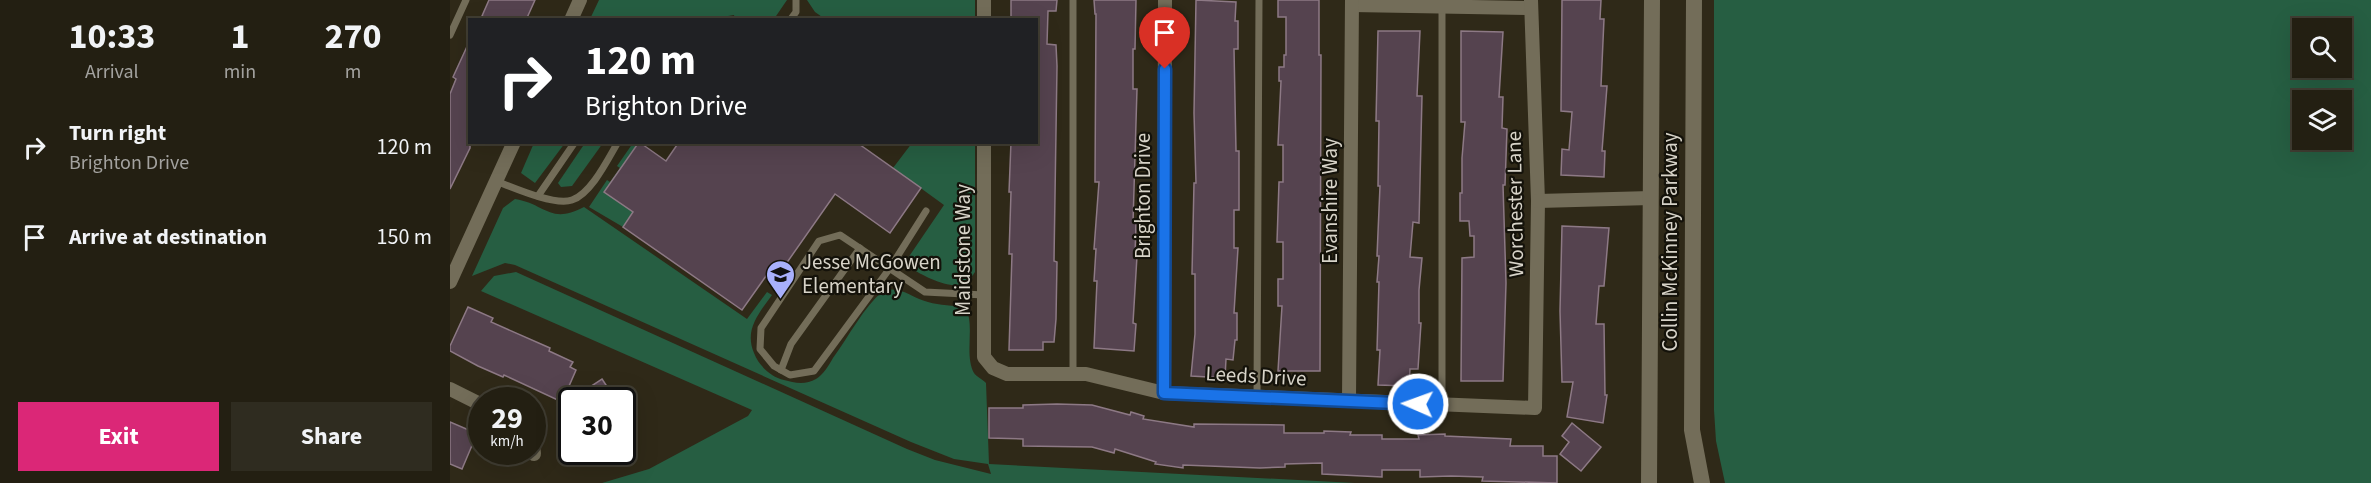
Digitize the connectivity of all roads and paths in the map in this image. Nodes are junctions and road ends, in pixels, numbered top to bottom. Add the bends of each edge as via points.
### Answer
1 (466, 0) edge
2 (580, 0) edge
3 (796, 0) edge
4 (984, 0) edge
5 (1073, 0) edge
6 (1165, 0) edge
7 (1259, 0) edge
8 (1652, 0) edge
9 (1694, 0) edge
10 (1352, 3) edge
11 (1442, 3) edge
12 (1531, 4) edge
13 (572, 18) edge
14 (792, 18) edge
15 (984, 18) edge
16 (450, 35) edge
17 (513, 144) edge
18 (574, 144) edge
19 (617, 144) edge
20 (984, 144) edge
21 (496, 181) junction
22 (538, 196) junction
23 (1651, 198) junction
24 (1538, 201) junction
25 (926, 211) dead end
26 (860, 248) junction
27 (890, 268) junction
28 (450, 282) edge
29 (984, 295) junction
30 (984, 357) joint
31 (781, 370) junction
32 (1073, 374) junction
33 (450, 389) edge
34 (1164, 393) junction
35 (1257, 397) junction
36 (468, 398) edge
37 (1349, 402) junction
38 (1442, 405) junction
39 (1535, 408) joint
40 (1649, 483) edge
41 (1702, 483) edge

1 - 16 lane
2 - 13 street
3 - 14 lane
4 - 15 street
5 - 32 lane
6 - 34 street, Brighton Drive
7 - 35 lane
8 - 23 street, Collin McKinney Parkway
9 - 41 street, Collin McKinney Parkway via 1692,430
10 - 11 street
10 - 37 street, Evanshire Way
11 - 12 street
11 - 38 lane
12 - 24 street, Worchester Lane
17 - 21 street
18 - 22 lane
19 - 22 lane via 589,188 572,200
20 - 29 street, Maidstone Way
21 - 22 lane
21 - 28 street
23 - 24 street
23 - 40 street, Collin McKinney Parkway
24 - 39 street, Worchester Lane
25 - 27 lane
26 - 27 lane
26 - 31 lane via 791,344
26 - 31 lane via 840,235 819,240 760,328 760,349
27 - 29 lane via 925,292
27 - 31 lane via 814,371 790,375
29 - 30 street, Maidstone Way
30 - 32 street, Leeds Drive via 993,368 1007,374
32 - 34 street, Leeds Drive
33 - 36 street
34 - 35 street, Leeds Drive
35 - 37 street, Leeds Drive
37 - 38 street, Leeds Drive
38 - 39 street, Leeds Drive

